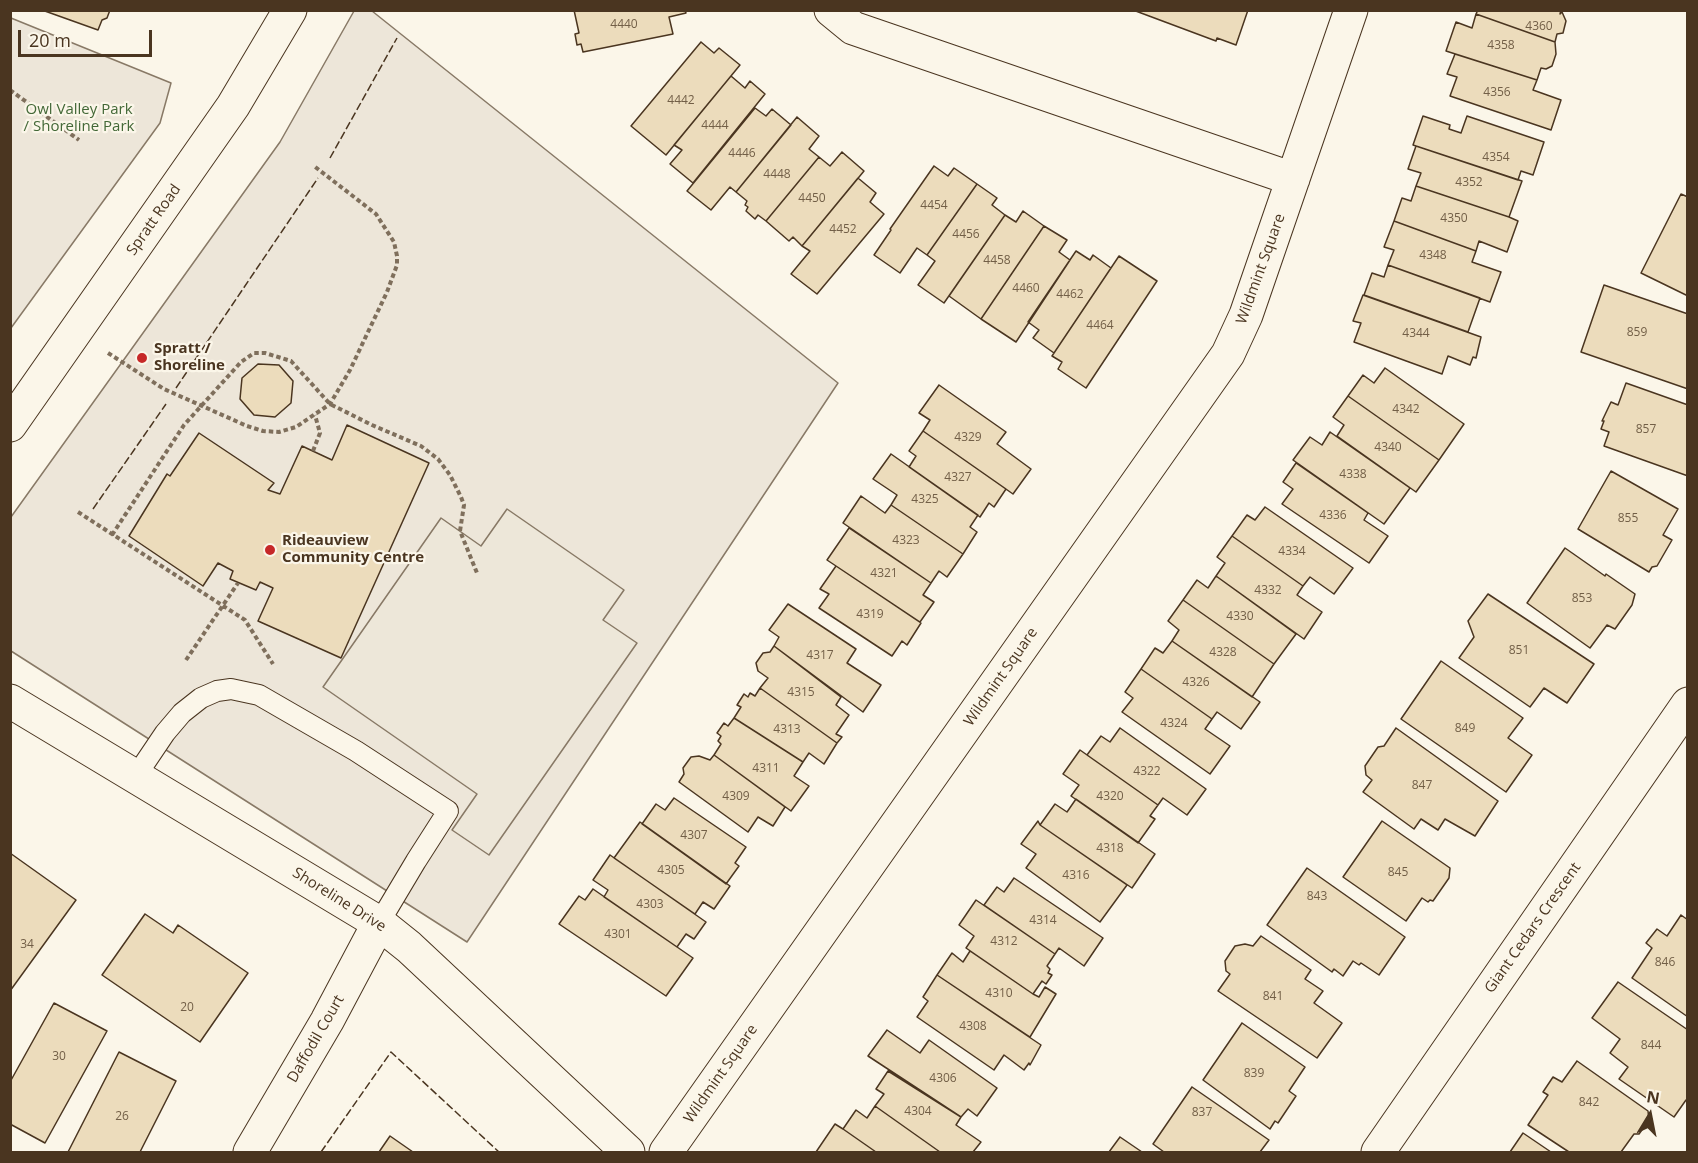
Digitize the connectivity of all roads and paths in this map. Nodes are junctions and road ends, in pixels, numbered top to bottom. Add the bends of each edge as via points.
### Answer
1 (290, 10) edge
2 (831, 10) edge
3 (1351, 10) edge
4 (10, 90) edge
5 (79, 140) dead end
6 (314, 166) dead end
7 (1293, 179) junction
8 (76, 332) junction
9 (330, 404) junction
10 (202, 405) junction
11 (315, 415) junction
12 (10, 425) edge
13 (313, 451) dead end
14 (78, 512) dead end
15 (112, 535) junction
16 (477, 573) dead end
17 (238, 583) dead end
18 (222, 605) junction
19 (186, 660) dead end
20 (275, 666) dead end
21 (10, 701) edge
22 (1688, 704) edge
23 (136, 776) junction
24 (379, 923) junction
25 (249, 1152) edge
26 (628, 1152) edge
27 (666, 1152) edge
28 (1378, 1152) edge

1 - 8 street, Spratt Road via 233,106
2 - 7 street via 853,28
3 - 7 street, Wildmint Square
4 - 5 path
6 - 9 path via 376,214 394,242 397,256 387,292
7 - 27 street, Wildmint Square via 1246,315 1228,354
8 - 10 path via 164,389
8 - 12 street, Spratt Road
9 - 10 path via 291,360 254,353
9 - 11 path
9 - 16 path via 421,446 438,459 464,505 460,531
10 - 11 path via 263,431 297,427
10 - 15 path via 184,425
11 - 13 path via 321,433
14 - 15 path
15 - 18 path
17 - 18 path
18 - 19 path
18 - 20 path via 245,620
21 - 23 street, Shoreline Drive
22 - 28 street, Giant Cedars Crescent
23 - 24 street, Shoreline Drive
23 - 24 lane via 182,713 201,698 231,689 259,695 356,751 448,811
24 - 25 street, Daffodil Court
24 - 26 street, Shoreline Drive

